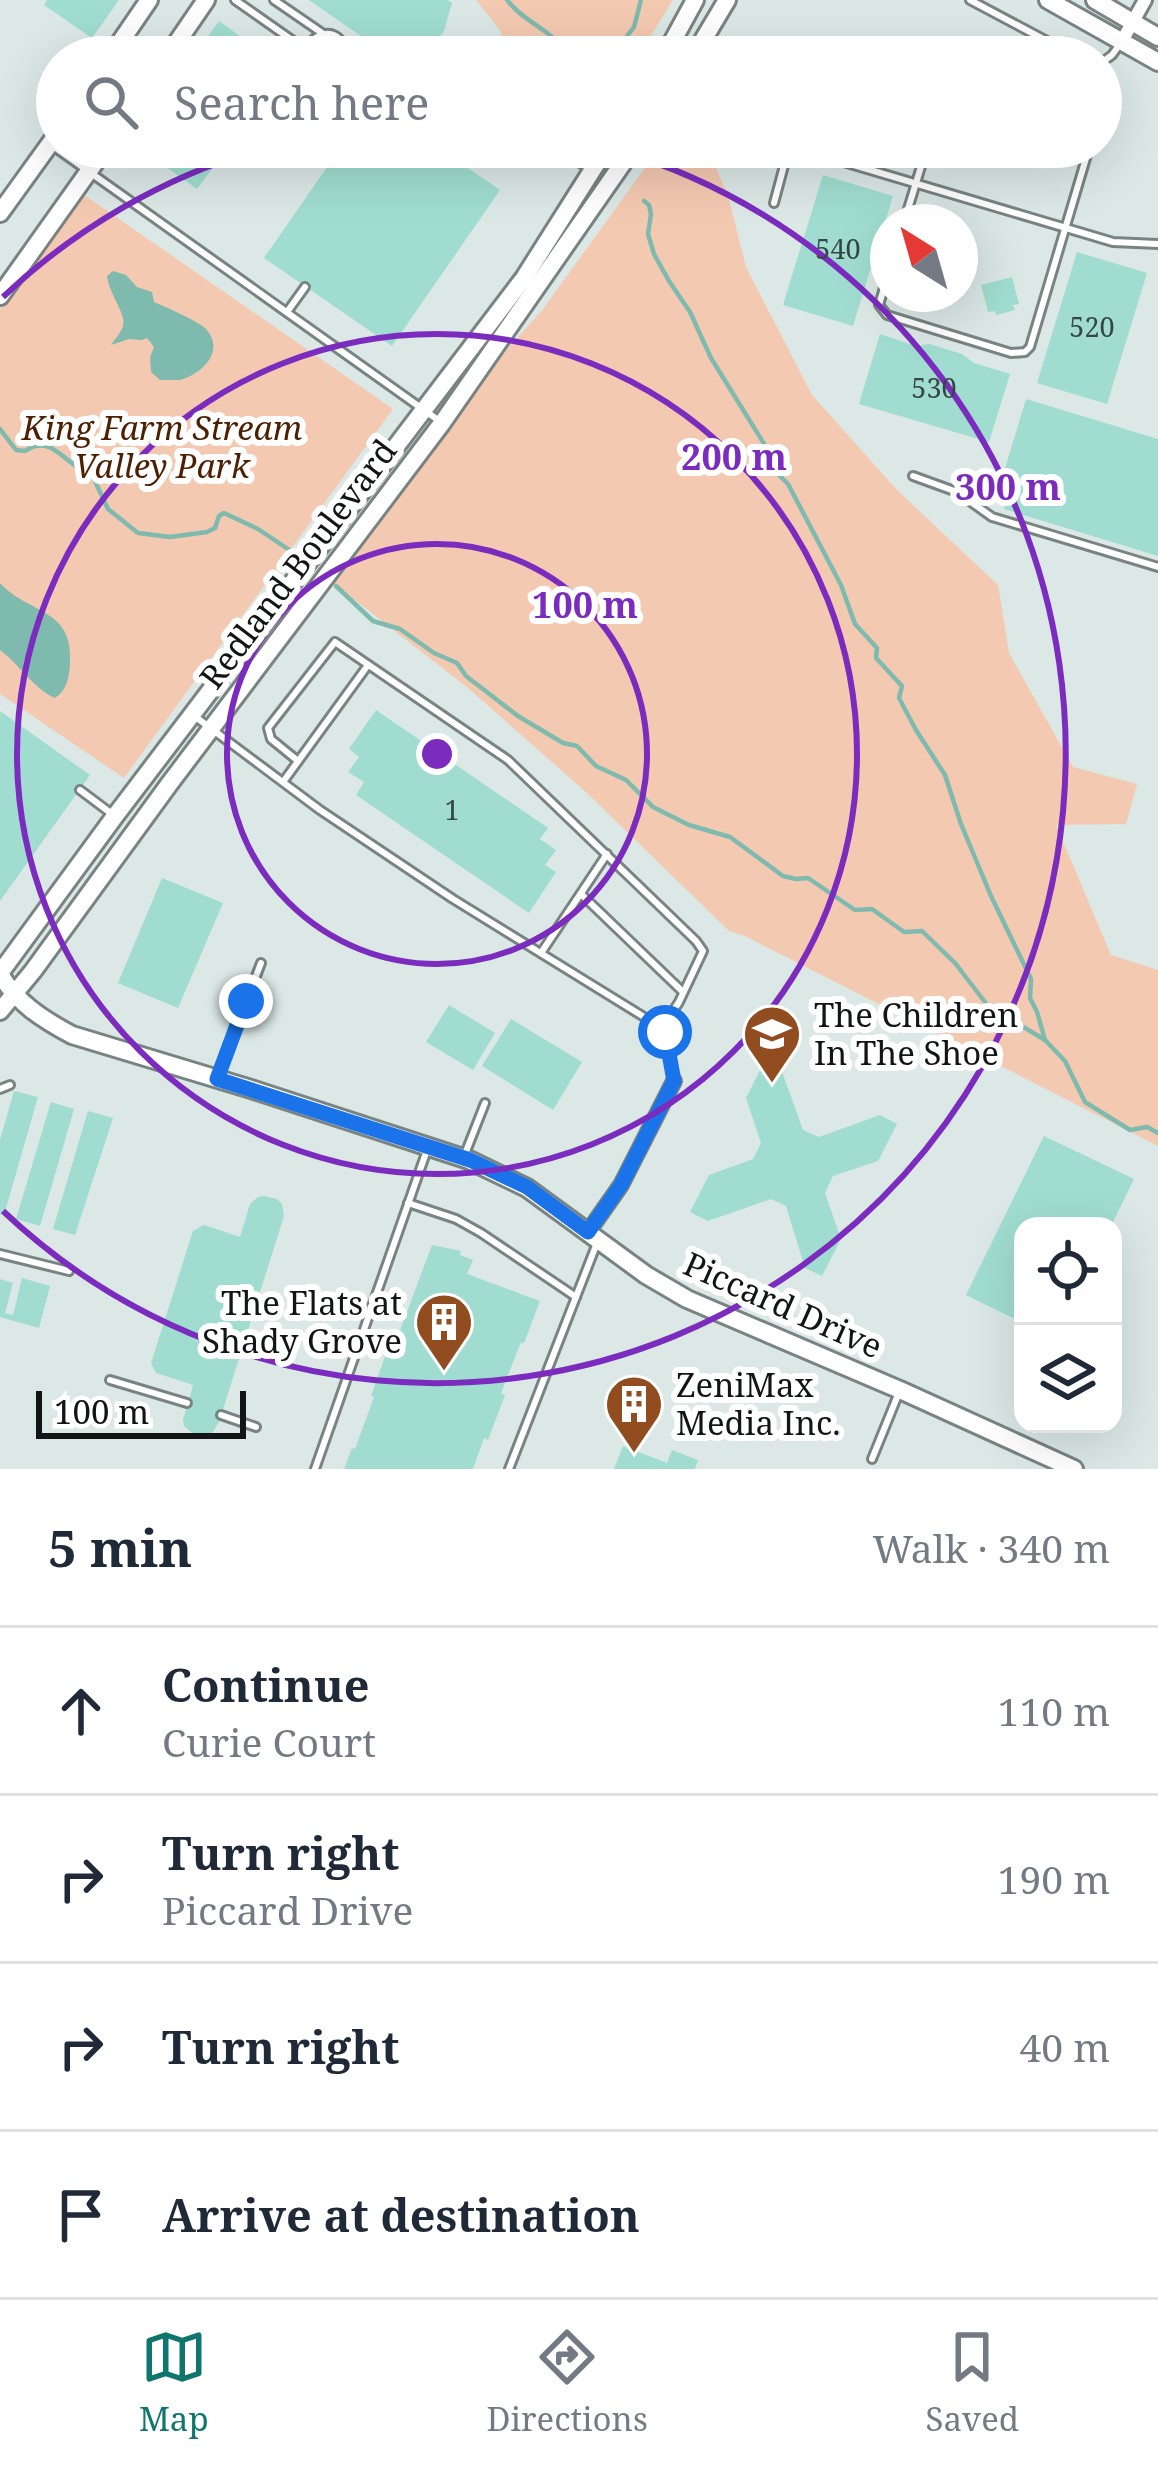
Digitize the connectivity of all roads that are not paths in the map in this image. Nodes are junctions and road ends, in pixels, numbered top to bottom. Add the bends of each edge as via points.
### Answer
1 (148, 0) edge
2 (206, 0) edge
3 (235, 0) edge
4 (274, 0) edge
5 (695, 0) edge
6 (727, 0) edge
7 (970, 0) edge
8 (1048, 0) edge
9 (1095, 0) edge
10 (1145, 0) edge
11 (1132, 22) junction
12 (322, 33) junction
13 (124, 36) edge
14 (181, 36) edge
15 (284, 36) edge
16 (318, 36) edge
17 (335, 36) edge
18 (675, 36) edge
19 (706, 36) edge
20 (1038, 36) edge
21 (1113, 36) edge
22 (1158, 37) edge
23 (1122, 41) joint
24 (1158, 62) edge
25 (36, 164) edge
26 (85, 168) edge
27 (92, 168) edge
28 (589, 168) edge
29 (619, 168) edge
30 (785, 168) edge
31 (866, 168) edge
32 (920, 168) edge
33 (1083, 168) edge
34 (592, 170) joint
35 (89, 172) junction
36 (916, 182) junction
37 (774, 203) dead end
38 (909, 204) edge
39 (0, 213) edge
40 (1065, 228) junction
41 (1158, 244) edge
42 (305, 286) dead end
43 (0, 296) edge
44 (287, 312) junction
45 (883, 312) edge
46 (425, 410) junction
47 (442, 423) junction
48 (913, 476) dead end
49 (1158, 567) edge
50 (368, 665) junction
51 (193, 715) junction
52 (212, 729) junction
53 (298, 761) junction
54 (283, 782) junction
55 (80, 790) dead end
56 (115, 816) junction
57 (607, 854) junction
58 (581, 895) junction
59 (542, 953) junction
60 (261, 963) dead end
61 (0, 974) edge
62 (683, 992) junction
63 (6, 994) edge
64 (0, 1011) edge
65 (664, 1025) junction
66 (217, 1079) junction
67 (674, 1081) joint
68 (10, 1084) dead end
69 (0, 1089) edge
70 (485, 1103) dead end
71 (428, 1146) junction
72 (464, 1158) junction
73 (408, 1203) junction
74 (593, 1236) junction
75 (0, 1254) edge
76 (69, 1271) dead end
77 (576, 1297) junction
78 (110, 1380) dead end
79 (900, 1390) junction
80 (187, 1403) dead end
81 (221, 1415) dead end
82 (256, 1427) dead end
83 (872, 1460) dead end
84 (315, 1469) edge
85 (509, 1469) edge
86 (1074, 1469) edge

1 - 13 main road
2 - 14 main road
3 - 15 lane
4 - 12 lane
5 - 18 main road
6 - 19 main road
7 - 20 lane
8 - 21 main road
9 - 11 main road
10 - 11 street
11 - 22 main road
11 - 23 street
12 - 16 lane
12 - 17 lane
23 - 24 main road
25 - 39 main road
26 - 35 lane
27 - 35 main road
28 - 34 lane
29 - 47 main road, Redland Boulevard
30 - 37 lane
31 - 36 lane
32 - 36 lane
33 - 40 lane
34 - 46 main road, Redland Boulevard
35 - 43 main road
35 - 44 lane
36 - 38 lane
36 - 40 lane
40 - 41 lane
40 - 45 lane via 1030,346 1019,354
42 - 44 lane
44 - 46 lane
46 - 47 lane
46 - 51 main road, Redland Boulevard
47 - 52 main road, Redland Boulevard
48 - 49 lane via 957,492 992,518
50 - 53 lane
50 - 53 lane via 335,642 268,728
50 - 57 lane via 508,760
51 - 52 lane
51 - 56 main road, Redland Boulevard
52 - 54 lane
52 - 63 main road, Redland Boulevard via 34,971
53 - 54 lane
54 - 59 lane
55 - 56 lane
56 - 61 main road, Redland Boulevard
57 - 58 lane
57 - 62 lane via 703,951
58 - 59 lane
58 - 62 lane
59 - 65 lane
60 - 66 lane
61 - 63 main road, Piccard Drive
62 - 65 lane
63 - 64 main road, Redland Boulevard
63 - 66 main road, Piccard Drive via 72,1035
65 - 67 lane
66 - 71 main road, Piccard Drive
67 - 74 street
68 - 69 lane
70 - 72 lane
71 - 72 main road, Piccard Drive
71 - 73 lane
72 - 74 main road, Piccard Drive via 527,1187
73 - 77 lane via 481,1233
73 - 84 lane
74 - 77 lane
74 - 79 main road, Piccard Drive via 687,1298
75 - 76 lane
77 - 85 lane
78 - 80 lane
79 - 83 lane
79 - 86 main road, Piccard Drive
81 - 82 lane

